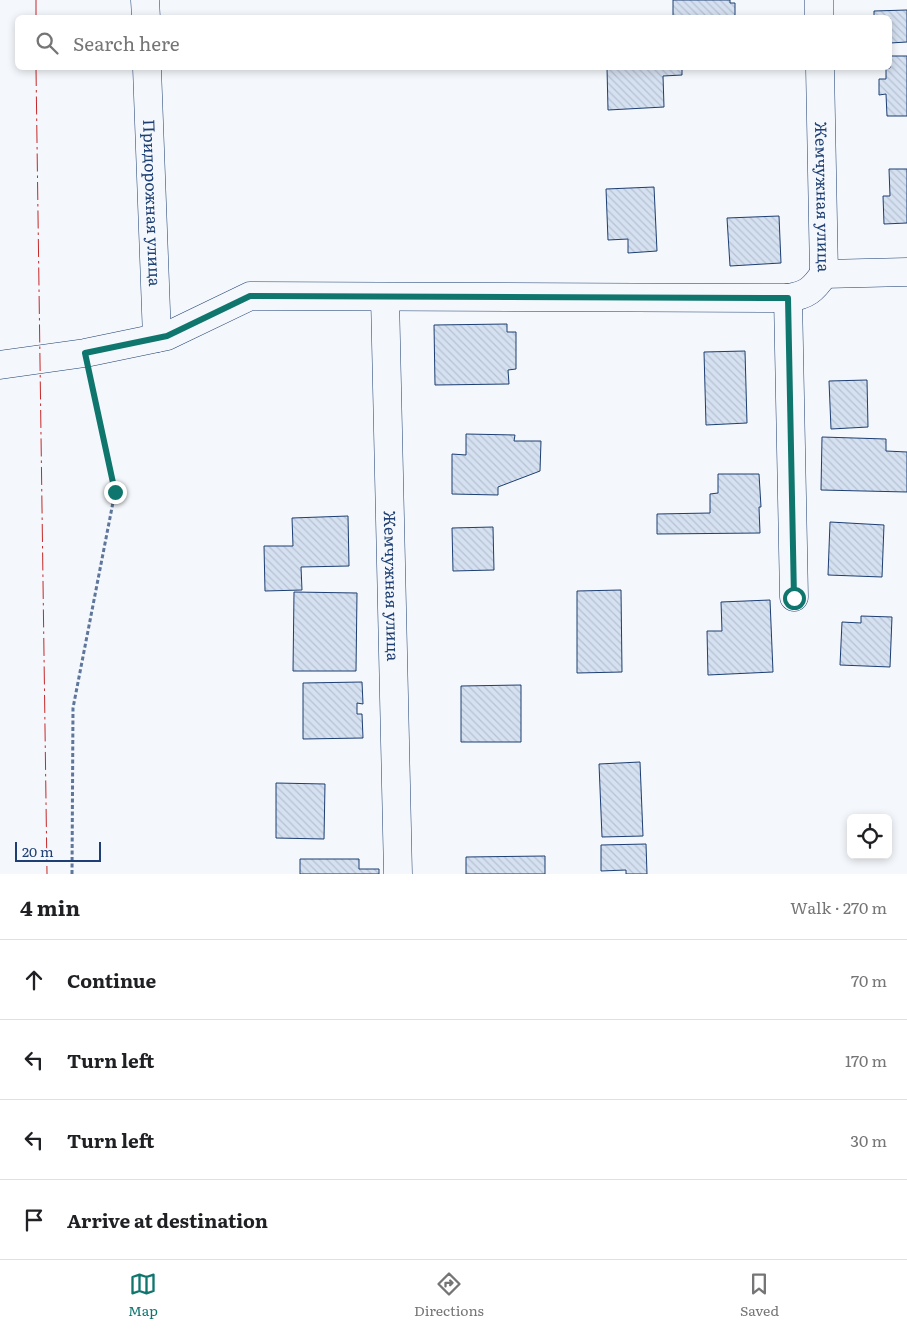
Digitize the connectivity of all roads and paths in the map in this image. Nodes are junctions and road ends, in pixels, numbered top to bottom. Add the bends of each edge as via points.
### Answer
1 (145, 0) edge
2 (819, 0) edge
3 (146, 15) edge
4 (819, 15) edge
5 (148, 70) edge
6 (820, 70) edge
7 (907, 272) edge
8 (824, 274) junction
9 (385, 297) junction
10 (788, 298) junction
11 (157, 338) junction
12 (85, 353) junction
13 (0, 365) edge
14 (794, 598) dead end
15 (72, 874) edge
16 (398, 874) edge

1 - 3 street
2 - 4 street
5 - 11 street, Придорожная улица
6 - 8 street, Жемчужная улица
7 - 8 street, Жемчужная улица
8 - 10 street via 815,287 802,296
9 - 10 street
9 - 11 street via 250,296
9 - 16 street, Жемчужная улица
10 - 14 street
11 - 12 street
12 - 13 street
12 - 15 path via 115,492 73,708

